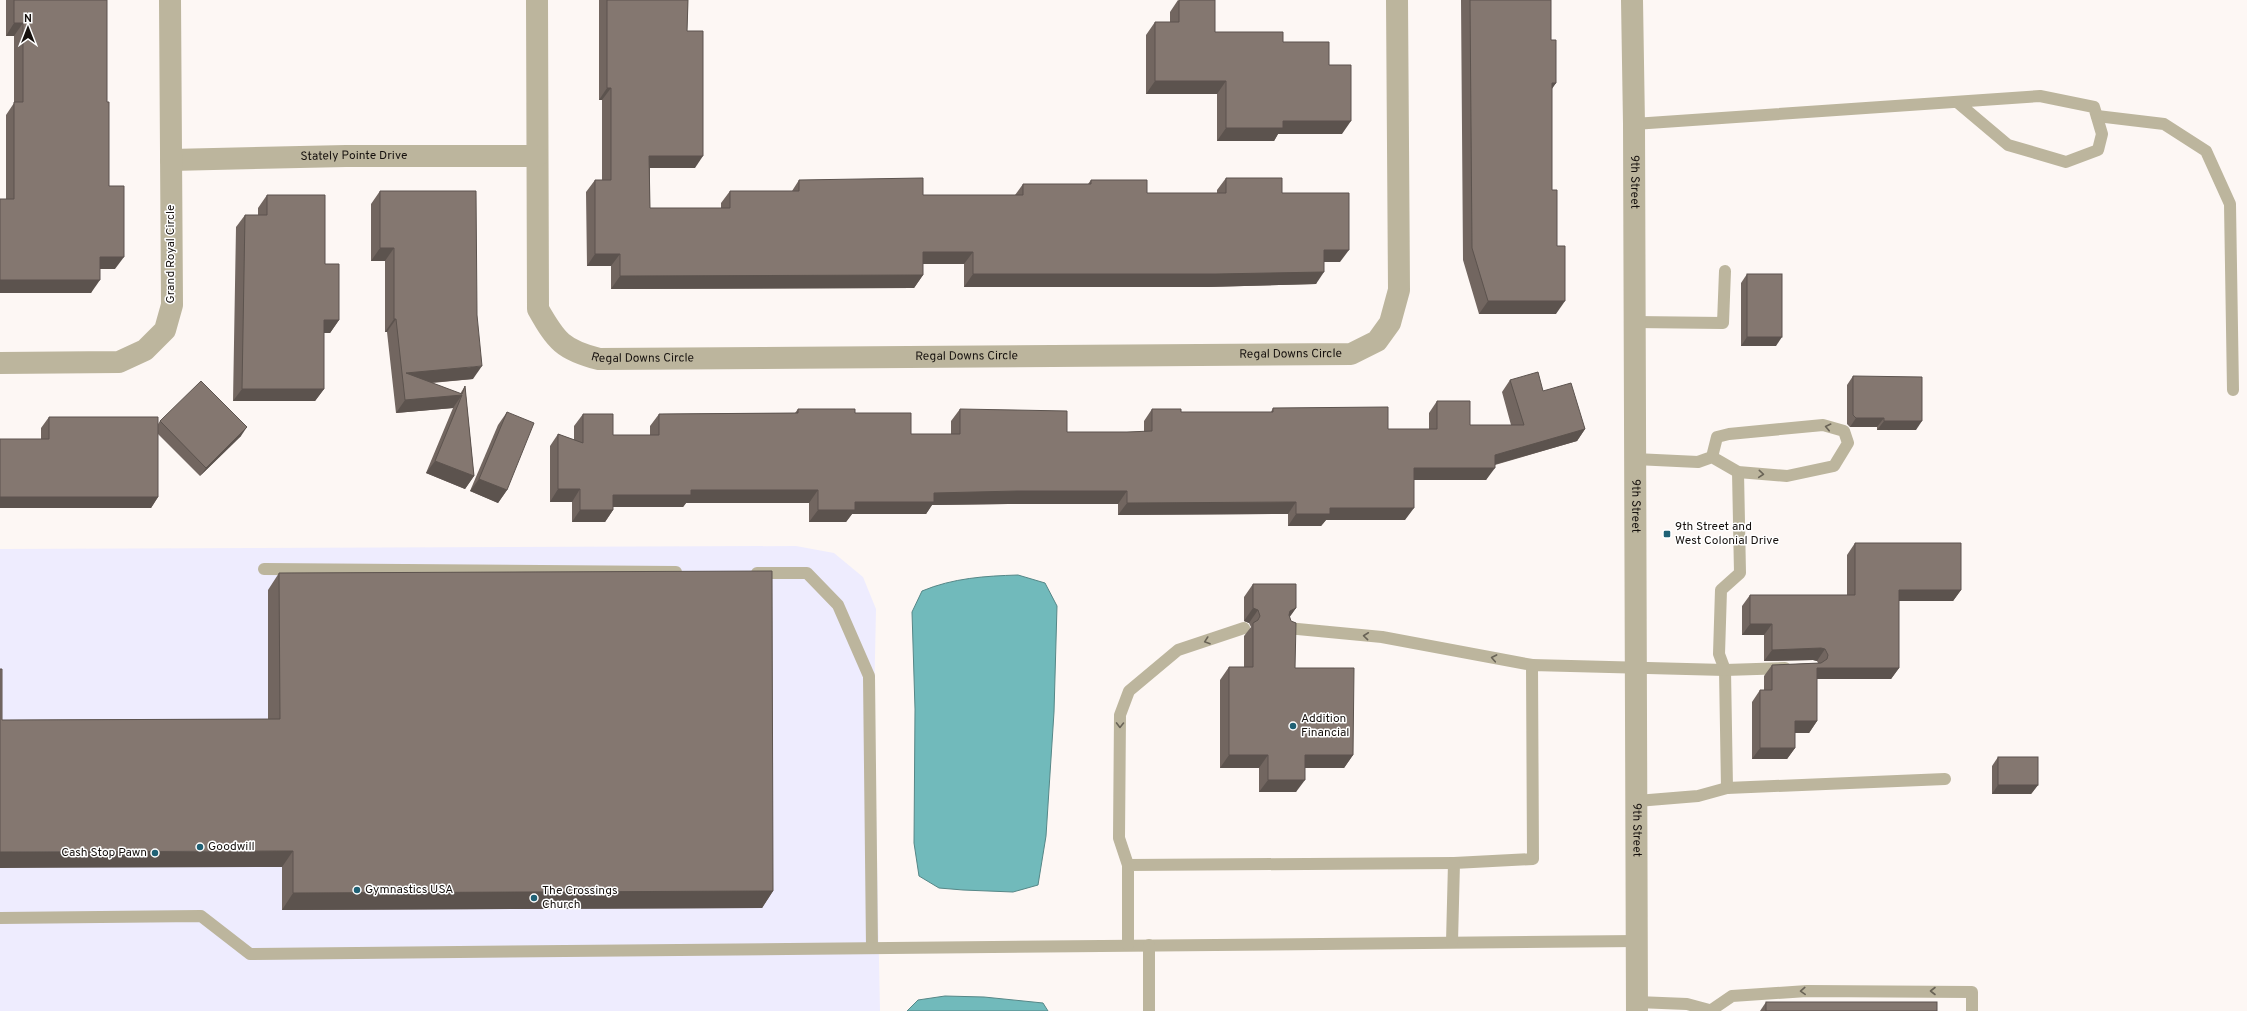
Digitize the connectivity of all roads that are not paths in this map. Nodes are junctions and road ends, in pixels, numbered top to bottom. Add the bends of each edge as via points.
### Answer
1 (170, 0) edge
2 (537, 0) edge
3 (1397, 0) edge
4 (1632, 0) edge
5 (1958, 102) junction
6 (2097, 116) junction
7 (1634, 124) junction
8 (538, 156) junction
9 (171, 160) junction
10 (1725, 271) dead end
11 (1635, 322) junction
12 (0, 363) edge
13 (2233, 390) dead end
14 (1712, 457) junction
15 (1635, 459) junction
16 (1738, 472) junction
17 (264, 569) dead end
18 (687, 572) edge
19 (743, 572) edge
20 (1244, 628) dead end
21 (1287, 628) edge
22 (1532, 665) junction
23 (1796, 667) edge
24 (1636, 668) junction
25 (1725, 670) junction
26 (1945, 779) dead end
27 (1727, 788) junction
28 (1637, 801) junction
29 (1454, 863) junction
30 (1128, 865) junction
31 (0, 918) edge
32 (1637, 941) junction
33 (1452, 942) junction
34 (1128, 945) junction
35 (1149, 945) junction
36 (872, 947) junction
37 (1637, 1006) edge
38 (1713, 1010) edge
39 (1151, 1011) edge
40 (1972, 1011) edge

1 - 9 street, Grand Royal Circle
2 - 8 street, Regal Downs Circle
3 - 8 street, Regal Downs Circle via 1399,290 1390,323 1377,341 1351,354 599,359 577,353 553,336 538,309
4 - 7 street, 9th Street
5 - 6 lane via 2040,96 2094,107
5 - 6 lane via 2008,145 2066,162 2098,150 2102,134
5 - 7 lane
6 - 13 lane via 2164,124 2206,150 2230,204
7 - 11 street, 9th Street
8 - 9 street, Stately Pointe Drive via 346,156
9 - 12 street, Grand Royal Circle via 172,305 165,330 145,350 119,362
10 - 11 lane via 1723,323
11 - 15 street, 9th Street
14 - 15 lane via 1698,462
14 - 16 lane
16 -> 14 lane via 1787,476 1834,466 1848,443 1844,431 1823,425 1729,434 1717,438
15 - 24 street, 9th Street
16 - 25 lane via 1740,573 1721,590 1719,654
17 - 18 lane
19 - 36 lane via 807,573 838,605 869,676
20 -> 30 lane via 1178,650 1129,691 1120,714 1119,830
22 -> 21 lane via 1382,637
22 - 24 lane
22 - 29 lane via 1534,859
23 - 25 lane
24 - 25 lane
24 - 28 street, 9th Street
25 - 27 lane
26 - 27 lane
27 - 28 lane via 1698,796
28 - 32 street, 9th Street
29 - 30 lane
29 - 33 lane
30 - 34 lane
31 - 36 lane via 201,916 250,954
32 - 33 lane
32 - 37 street, 9th Street
33 - 35 lane
34 - 35 lane
34 - 36 lane
35 - 39 lane
37 - 38 lane via 1687,1004
40 -> 38 lane via 1972,992 1807,991 1732,996

